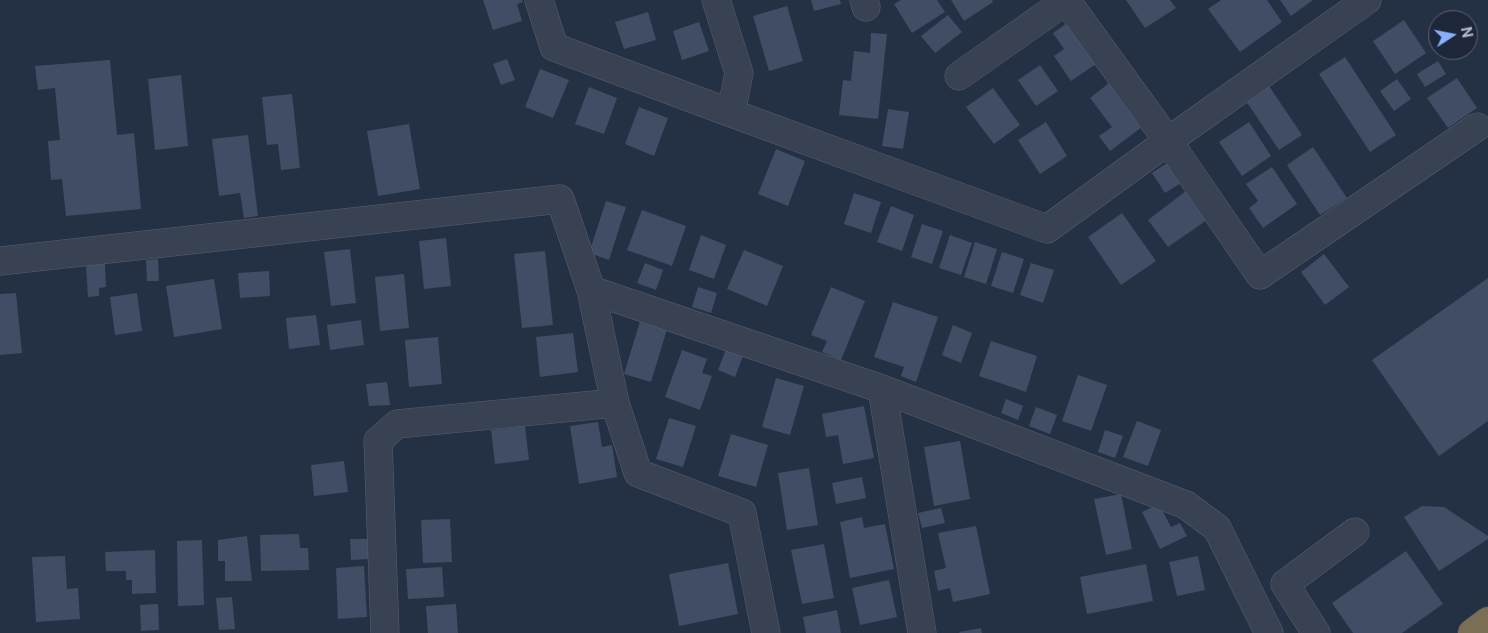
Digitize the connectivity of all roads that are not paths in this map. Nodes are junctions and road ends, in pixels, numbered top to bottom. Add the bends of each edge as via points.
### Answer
1 (540, 0) edge
2 (716, 0) edge
3 (1067, 0) edge
4 (1368, 0) edge
5 (959, 76) dead end
6 (731, 113) junction
7 (1478, 127) dead end
8 (1168, 141) junction
9 (0, 261) edge
10 (591, 290) junction
11 (882, 389) junction
12 (615, 403) junction
13 (1355, 532) dead end
14 (1488, 621) edge
15 (385, 633) edge
16 (766, 633) edge
17 (922, 633) edge
18 (1269, 633) edge
19 (1316, 633) edge
20 (1472, 633) edge

1 - 6 street via 554,47
2 - 6 street via 739,73
3 - 5 street
3 - 8 street
4 - 8 street
6 - 8 street via 1047,229
7 - 8 street via 1260,275
9 - 10 street via 560,199
10 - 11 street
10 - 12 street
11 - 17 street
11 - 18 street via 1186,505 1217,528
12 - 15 street via 397,424 378,441
12 - 16 street via 638,473 742,513
13 - 19 street via 1285,584
14 - 20 highway

